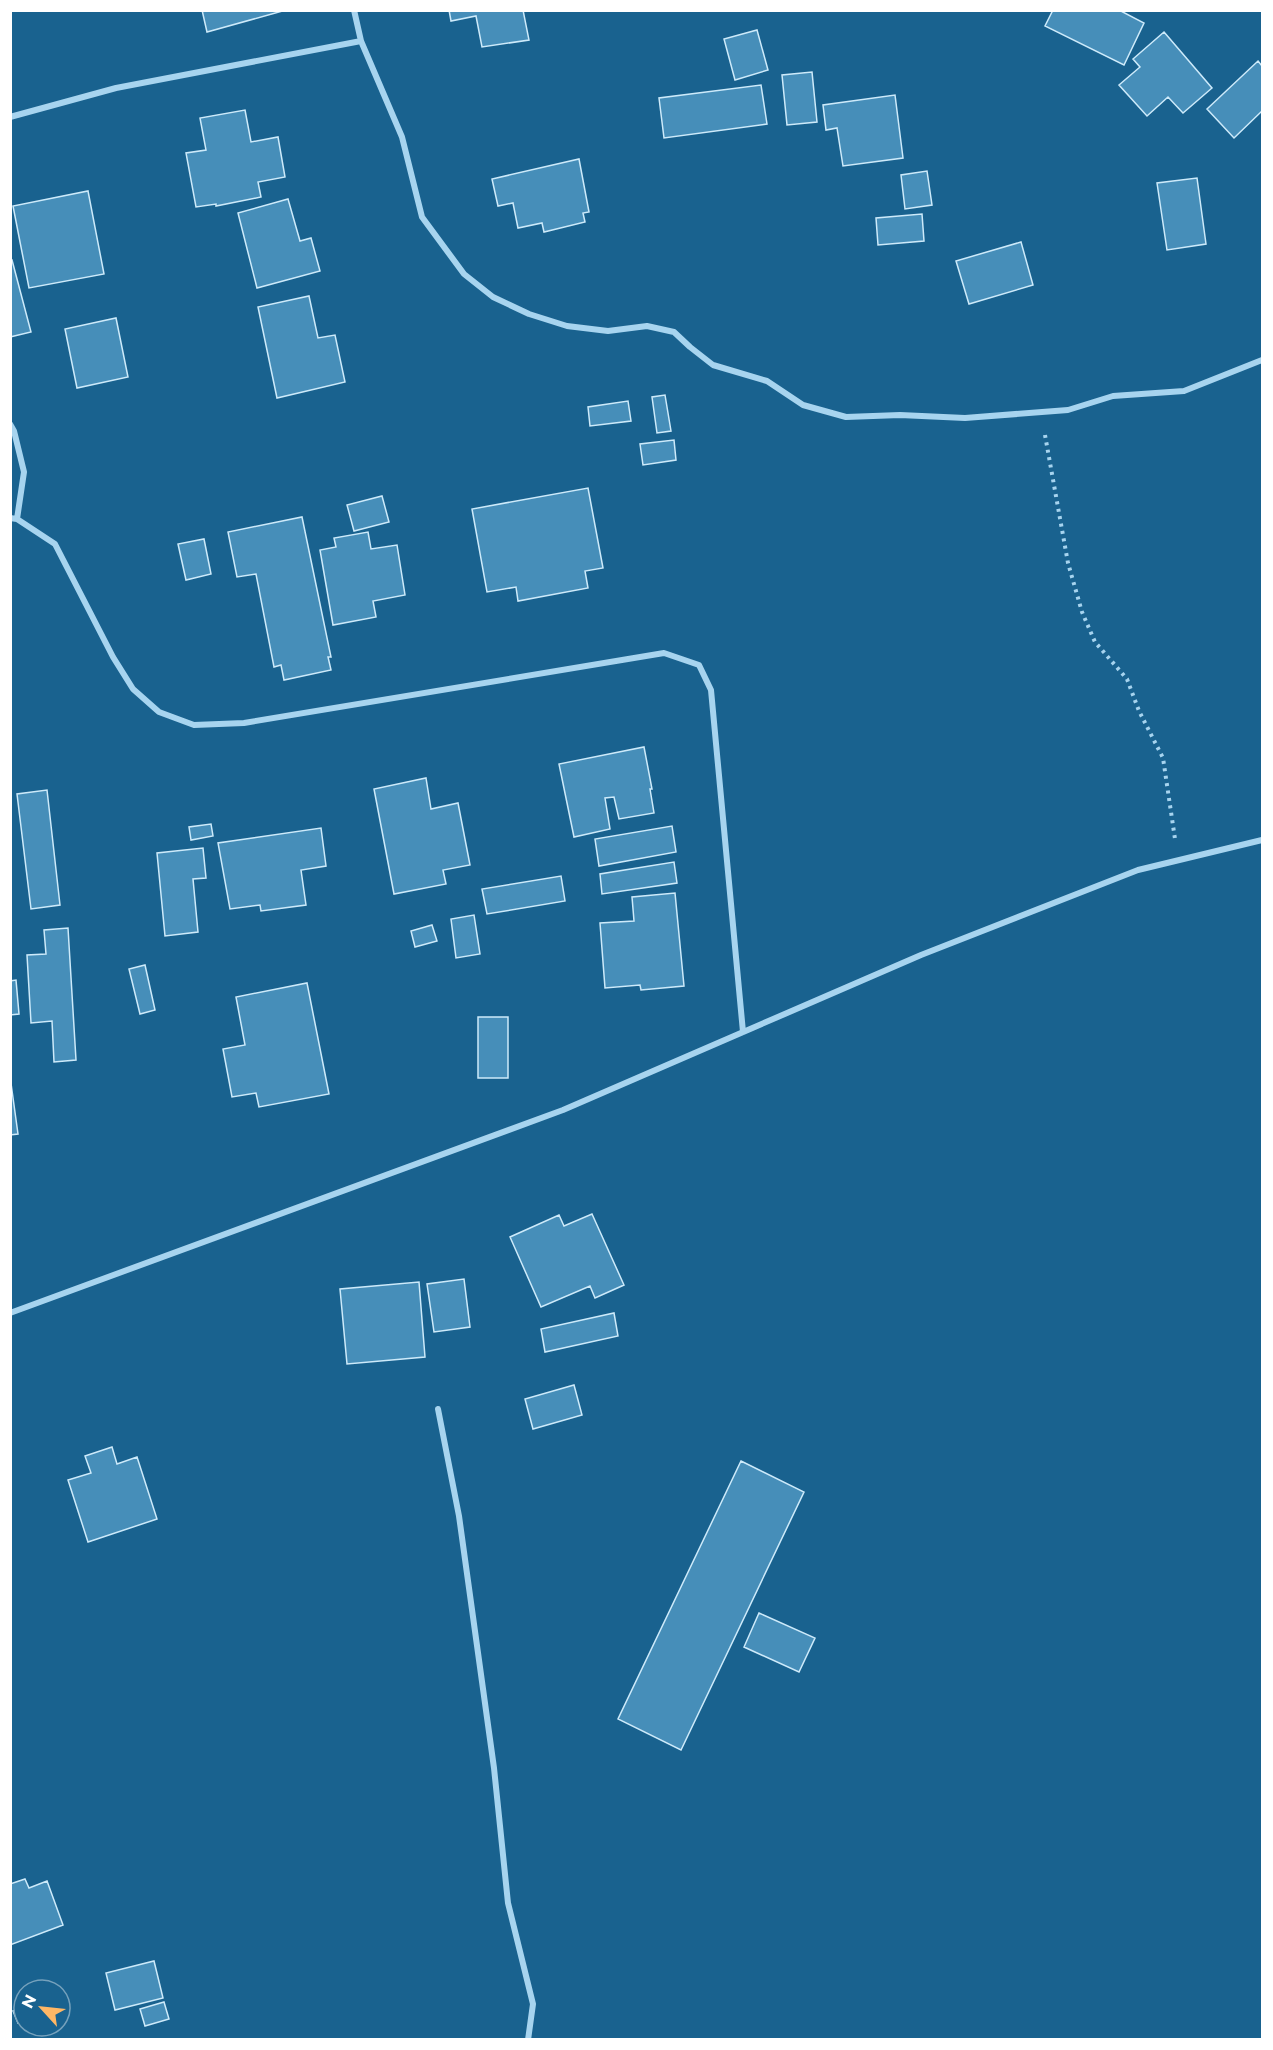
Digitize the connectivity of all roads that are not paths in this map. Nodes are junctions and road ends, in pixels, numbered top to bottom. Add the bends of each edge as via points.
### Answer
1 (354, 10) edge
2 (361, 41) junction
3 (10, 117) edge
4 (1263, 360) edge
5 (10, 424) edge
6 (14, 518) edge
7 (1263, 840) edge
8 (743, 1032) junction
9 (10, 1313) edge
10 (438, 1409) dead end
11 (528, 2040) edge

1 - 2 street
2 - 3 street via 116,88
2 - 4 street via 402,137 422,217 464,274 493,297 529,314 567,326 608,331 647,326 674,332 713,365 767,381 803,405 846,417 965,418 1068,410 1113,396 1184,391
5 - 6 street via 24,472
6 - 8 street via 55,544 133,688 159,712 194,725 244,723 664,653 699,665 711,690
7 - 8 street via 1138,870 921,955
8 - 9 street via 563,1110
10 - 11 street via 463,1539 508,1904 533,2004

